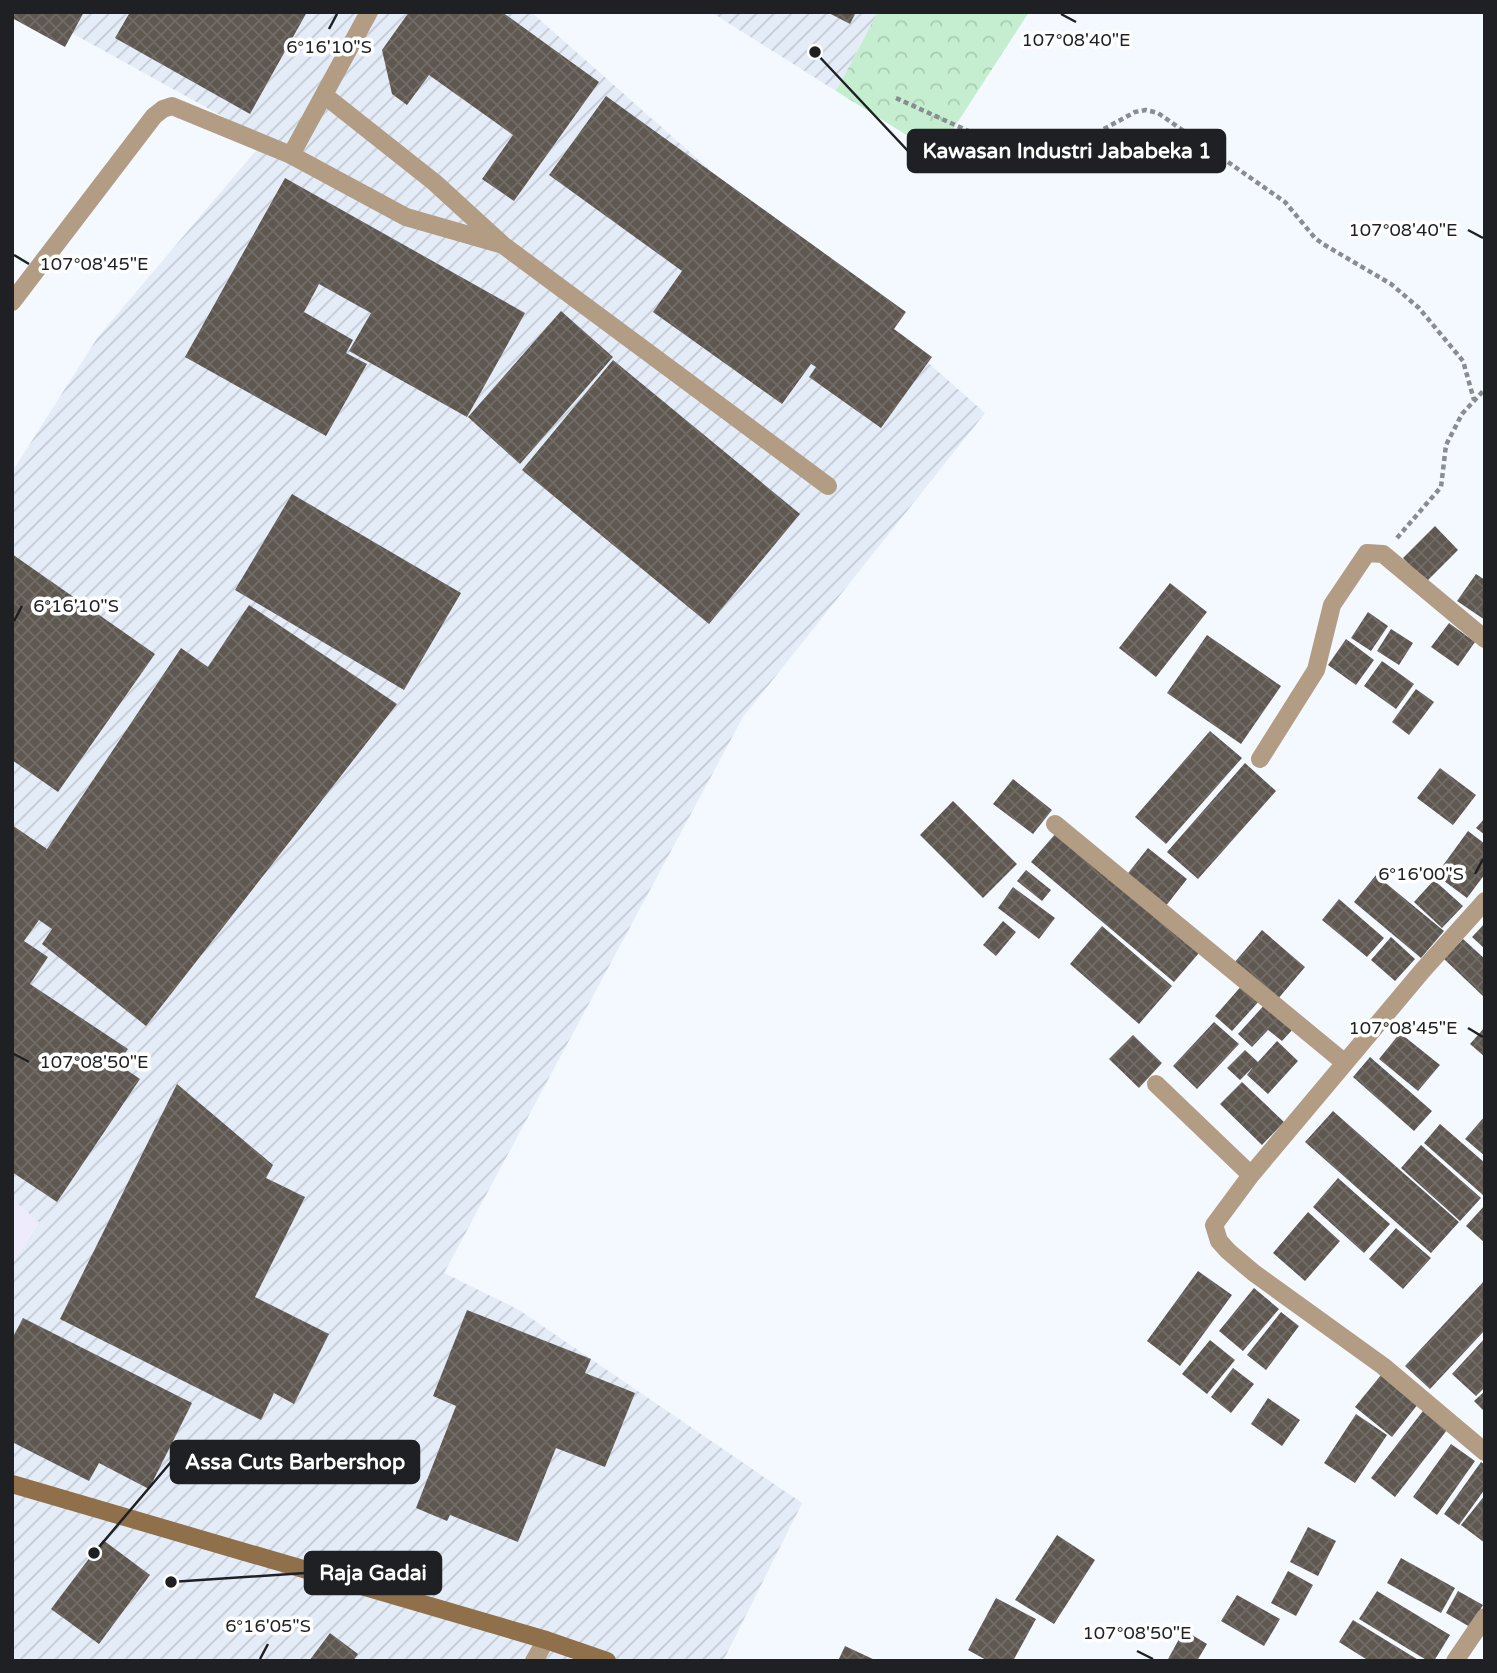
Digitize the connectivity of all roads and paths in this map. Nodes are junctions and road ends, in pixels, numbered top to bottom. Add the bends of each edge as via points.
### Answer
1 (369, 12) edge
2 (324, 95) junction
3 (896, 98) dead end
4 (291, 155) junction
5 (503, 246) junction
6 (12, 302) edge
7 (1485, 389) edge
8 (1474, 400) junction
9 (828, 486) dead end
10 (1383, 554) junction
11 (1485, 639) edge
12 (1260, 758) dead end
13 (1055, 824) dead end
14 (1485, 901) edge
15 (1345, 1063) junction
16 (1156, 1084) dead end
17 (1251, 1175) junction
18 (1485, 1452) edge
19 (12, 1483) edge
20 (1485, 1617) edge
21 (546, 1640) junction
22 (534, 1661) edge
23 (607, 1661) edge
24 (1455, 1661) edge

1 - 2 street
2 - 4 street
2 - 5 street via 434,181
3 - 8 path via 1036,162 1135,113 1158,113 1284,202 1323,244 1407,297 1463,361
4 - 5 street via 406,217
4 - 6 street via 172,106 163,109
5 - 9 street
7 - 8 path
8 - 10 path via 1446,445 1441,487
10 - 11 street
10 - 12 street via 1367,553 1332,605 1316,670
13 - 15 street
14 - 15 street
15 - 17 street
16 - 17 street
17 - 18 street via 1214,1225 1219,1241 1254,1273 1383,1366
19 - 21 main road
20 - 24 street
21 - 22 street
21 - 23 main road

